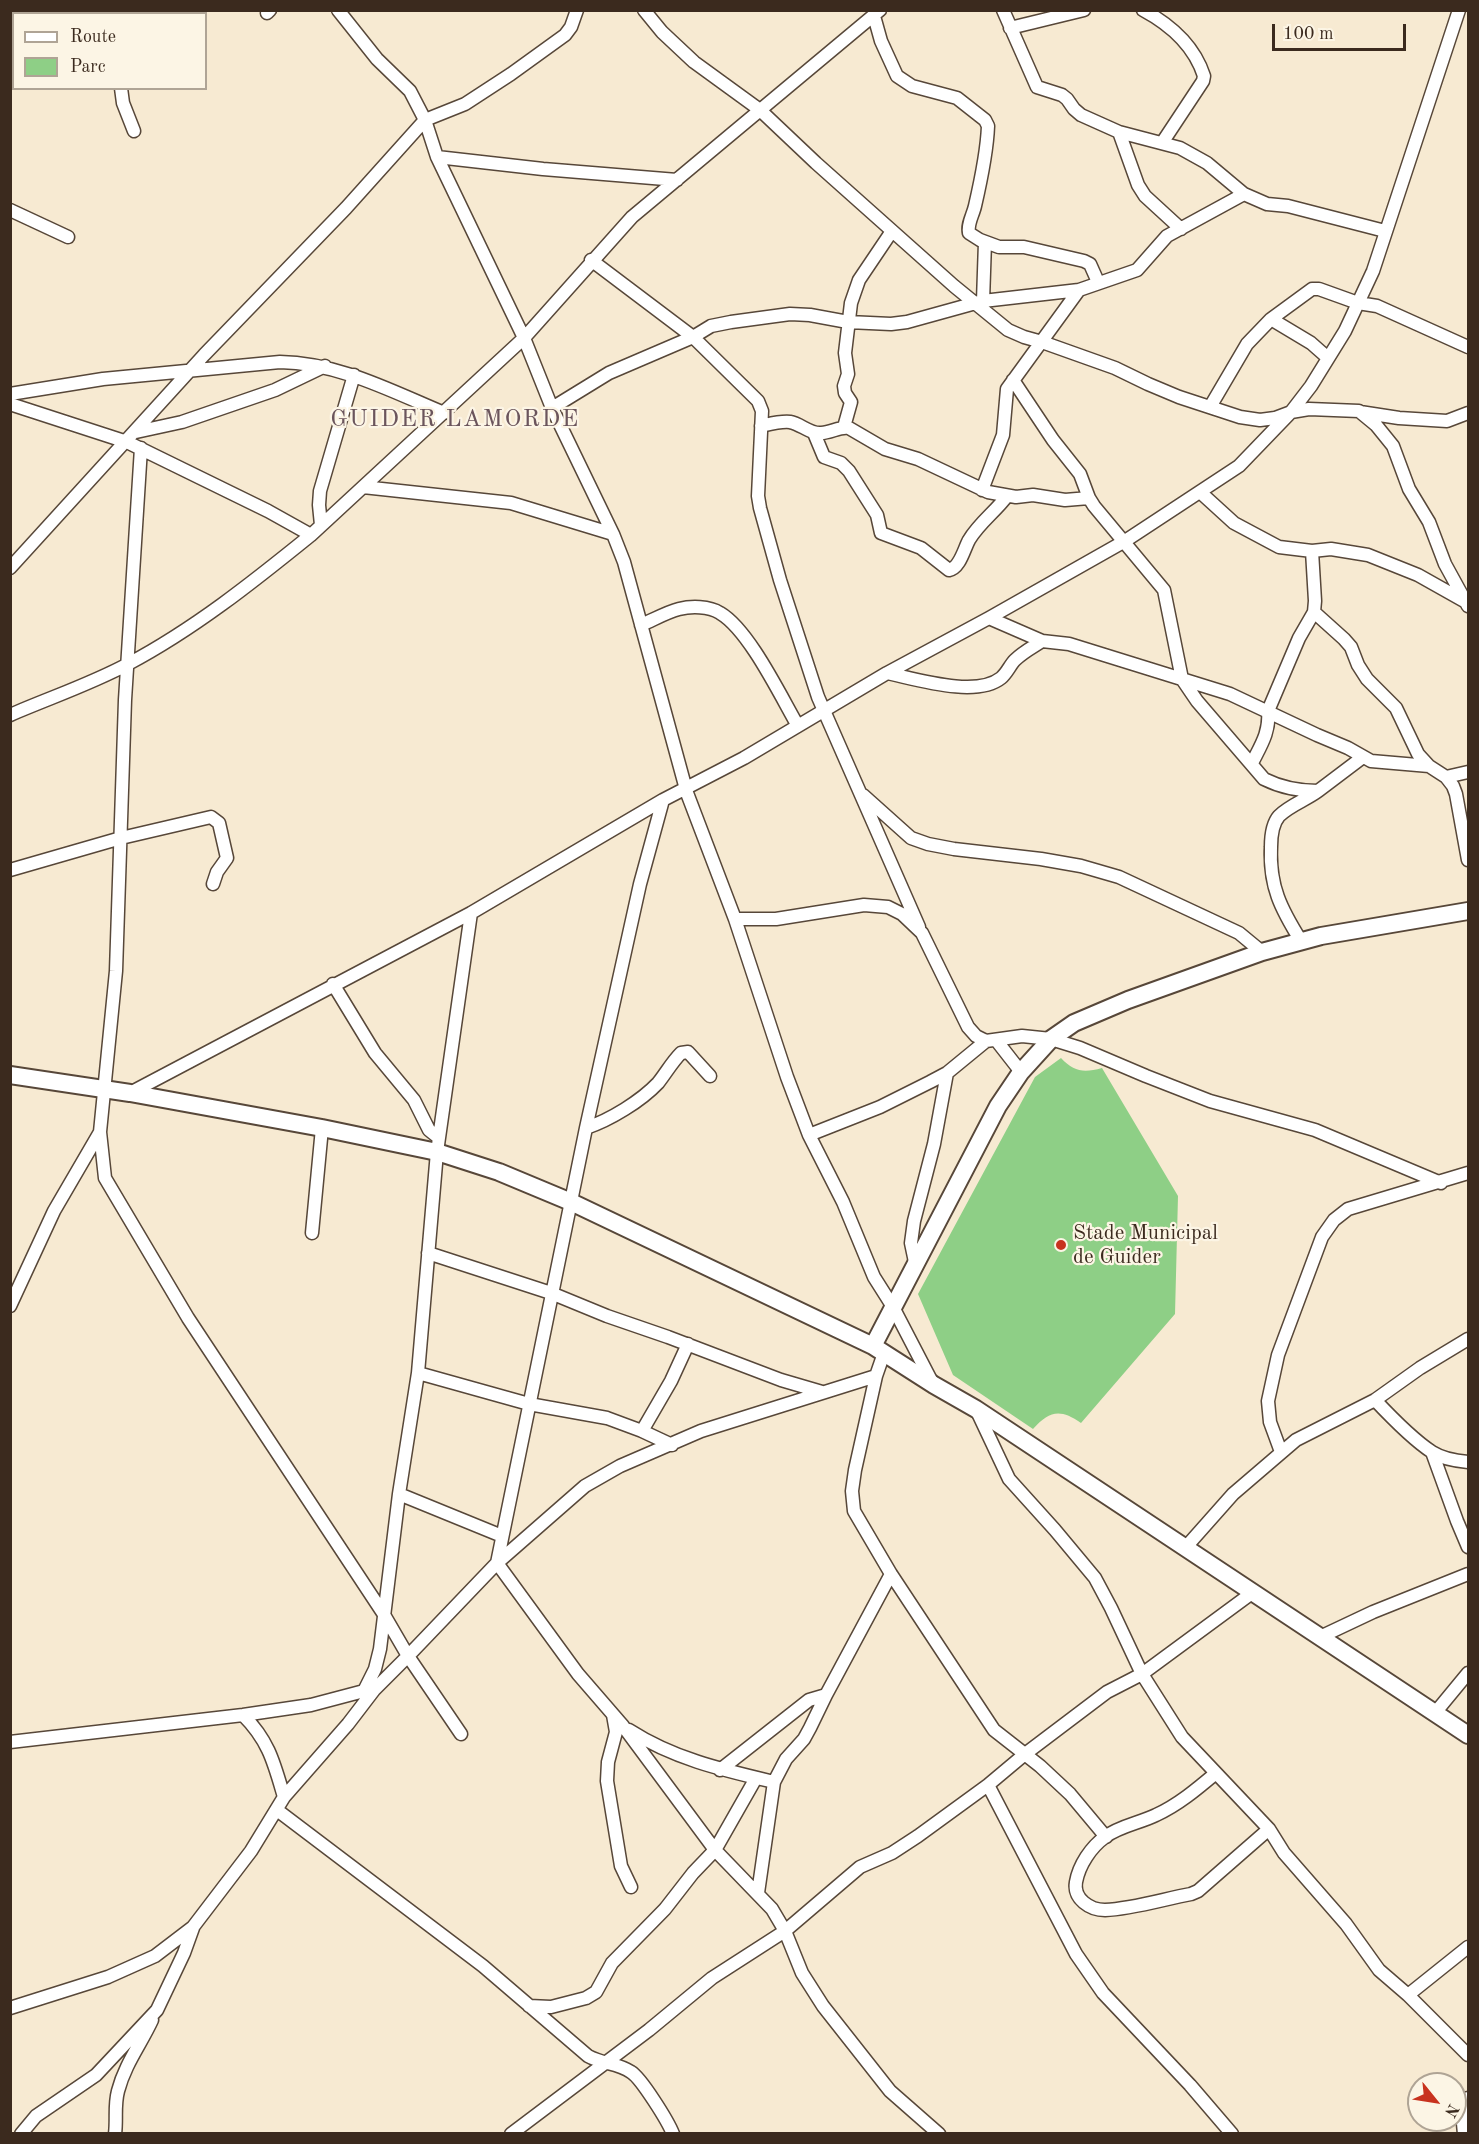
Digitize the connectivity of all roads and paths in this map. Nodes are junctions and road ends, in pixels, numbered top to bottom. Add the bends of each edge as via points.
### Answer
1 (577, 10) edge
2 (644, 10) edge
3 (1003, 10) edge
4 (1084, 10) edge
5 (1143, 10) edge
6 (1459, 10) edge
7 (336, 11) edge
8 (877, 13) edge
9 (1010, 28) junction
10 (121, 90) edge
11 (760, 110) junction
12 (424, 120) junction
13 (135, 131) dead end
14 (1119, 132) junction
15 (1162, 144) junction
16 (437, 157) junction
17 (677, 180) junction
18 (1244, 194) junction
19 (10, 210) edge
20 (1181, 229) junction
21 (892, 231) junction
22 (1385, 231) junction
23 (68, 237) dead end
24 (985, 242) junction
25 (591, 260) junction
26 (1098, 282) junction
27 (1080, 290) junction
28 (979, 302) junction
29 (1358, 303) junction
30 (1271, 319) junction
31 (848, 322) junction
32 (693, 337) junction
33 (524, 338) junction
34 (1042, 342) junction
35 (1468, 347) edge
36 (1328, 358) junction
37 (325, 366) junction
38 (189, 372) junction
39 (354, 375) junction
40 (1013, 380) junction
41 (10, 394) edge
42 (10, 404) edge
43 (1210, 407) junction
44 (552, 408) junction
45 (1359, 411) junction
46 (1291, 412) junction
47 (444, 413) junction
48 (1468, 413) edge
49 (761, 426) junction
50 (844, 427) junction
51 (136, 432) junction
52 (814, 433) junction
53 (127, 442) junction
54 (141, 448) junction
55 (363, 487) junction
56 (981, 490) junction
57 (1200, 492) junction
58 (1007, 496) junction
59 (1089, 498) junction
60 (321, 525) junction
61 (613, 534) junction
62 (310, 535) junction
63 (1125, 541) junction
64 (1312, 551) junction
65 (10, 568) edge
66 (1467, 604) edge
67 (1314, 612) junction
68 (989, 618) junction
69 (641, 626) junction
70 (1042, 641) junction
71 (128, 664) junction
72 (887, 673) junction
73 (1182, 680) junction
74 (824, 710) junction
75 (1268, 711) junction
76 (10, 715) edge
77 (798, 726) junction
78 (1363, 757) junction
79 (1252, 763) junction
80 (1429, 766) junction
81 (1468, 772) edge
82 (1446, 777) junction
83 (686, 787) junction
84 (1318, 791) junction
85 (860, 793) junction
86 (663, 800) junction
87 (121, 838) junction
88 (1468, 860) edge
89 (10, 870) edge
90 (213, 884) dead end
91 (1468, 911) edge
92 (471, 913) junction
93 (735, 919) junction
94 (922, 933) junction
95 (1301, 942) junction
96 (1262, 952) junction
97 (333, 984) junction
98 (1051, 1039) junction
99 (991, 1041) junction
100 (1021, 1072) junction
101 (946, 1073) junction
102 (10, 1075) edge
103 (710, 1076) dead end
104 (103, 1090) junction
105 (130, 1093) junction
106 (322, 1128) junction
107 (586, 1128) junction
108 (100, 1132) junction
109 (809, 1135) junction
110 (438, 1145) junction
111 (1468, 1173) edge
112 (1441, 1183) junction
113 (571, 1202) junction
114 (312, 1233) dead end
115 (428, 1253) junction
116 (915, 1262) junction
117 (551, 1293) junction
118 (10, 1305) edge
119 (893, 1307) junction
120 (1468, 1339) edge
121 (688, 1344) junction
122 (879, 1349) junction
123 (418, 1373) junction
124 (876, 1376) junction
125 (934, 1385) junction
126 (822, 1392) junction
127 (1375, 1400) junction
128 (529, 1404) junction
129 (976, 1409) junction
130 (642, 1431) junction
131 (672, 1444) junction
132 (1281, 1452) junction
133 (1432, 1452) junction
134 (1468, 1462) edge
135 (399, 1494) junction
136 (502, 1536) junction
137 (1186, 1547) junction
138 (1468, 1547) edge
139 (497, 1563) junction
140 (891, 1574) junction
141 (1468, 1574) edge
142 (1252, 1593) junction
143 (383, 1613) junction
144 (1320, 1637) junction
145 (408, 1656) junction
146 (1468, 1673) edge
147 (1142, 1674) junction
148 (369, 1690) junction
149 (826, 1695) junction
150 (612, 1713) junction
151 (1435, 1713) junction
152 (243, 1715) junction
153 (623, 1726) junction
154 (461, 1734) dead end
155 (1468, 1735) edge
156 (10, 1742) edge
157 (1025, 1754) junction
158 (720, 1770) junction
159 (1216, 1773) junction
160 (756, 1778) junction
161 (774, 1782) junction
162 (988, 1785) junction
163 (284, 1797) junction
164 (277, 1810) junction
165 (1269, 1829) junction
166 (1106, 1837) junction
167 (715, 1850) junction
168 (631, 1887) dead end
169 (758, 1893) junction
170 (193, 1927) junction
171 (785, 1930) junction
172 (1468, 1947) edge
173 (1408, 1995) junction
174 (529, 2006) junction
175 (10, 2008) edge
176 (157, 2010) junction
177 (1468, 2055) edge
178 (607, 2062) junction
179 (1468, 2098) edge
180 (1226, 2132) edge
181 (21, 2133) edge
182 (115, 2133) edge
183 (511, 2133) edge
184 (673, 2133) edge
185 (939, 2133) edge
186 (1464, 2133) edge

1 - 12 street via 568,32 512,74 465,104
2 - 11 street via 694,62
3 - 9 street
4 - 9 street
5 - 15 street via 1188,44 1204,76
6 - 22 street
7 - 12 street via 410,91
8 - 11 street
8 - 24 street via 884,49 897,76 912,86 957,98 986,120 988,139 968,230
9 - 14 street via 1037,87 1062,95 1081,115
10 - 13 street
11 - 17 street
11 - 21 street
12 - 16 street
12 - 38 street
14 - 15 street
14 - 20 street via 1145,196
15 - 18 street via 1180,148 1207,163
16 - 17 street
16 - 33 street
17 - 25 street via 632,217
18 - 20 street
18 - 22 street via 1267,204
19 - 23 street
20 - 26 street via 1159,243 1137,270
21 - 28 street
21 - 31 street via 855,286
22 - 29 street
24 - 26 street via 1084,261 1090,264
24 - 28 street
25 - 32 street
25 - 33 street
26 - 27 street
27 - 28 street
27 - 34 street
28 - 31 street via 907,322
28 - 34 street via 1008,330
29 - 30 street via 1312,289
29 - 35 street via 1377,306
29 - 36 street
30 - 36 street
30 - 43 street via 1247,344
31 - 32 street via 810,315 756,317 711,326
31 - 50 street via 845,393 851,402
32 - 44 street via 609,373
32 - 49 street via 758,401
33 - 44 street
33 - 47 street
34 - 40 street
34 - 43 street
36 - 46 street
37 - 38 street via 280,362
37 - 39 street
37 - 51 street via 264,394 182,422
38 - 41 street via 103,379
38 - 51 street
39 - 47 street
39 - 60 street via 320,491
40 - 56 street via 1005,397 1003,435
40 - 59 street via 1080,474
42 - 53 street
43 - 46 street via 1260,420
44 - 61 street
45 - 46 street
45 - 48 street via 1447,421
45 - 66 street via 1393,446 1409,489
46 - 57 street via 1239,466
47 - 55 street
49 - 52 street via 790,422
49 - 74 street via 760,508
50 - 52 street
50 - 56 street
51 - 53 street
52 - 58 street via 824,457 841,463 849,471 877,515 881,533 921,548 949,570 956,567 973,534
53 - 54 street
53 - 65 street
54 - 62 street
54 - 71 street
55 - 60 street
55 - 61 street via 511,503
56 - 58 street
57 - 63 street
57 - 64 street via 1234,523 1279,547
58 - 59 street
59 - 63 street
60 - 62 street
61 - 69 street
62 - 71 street via 209,614
63 - 68 street
63 - 73 street via 1164,590
64 - 66 street via 1331,549 1368,555 1418,575
64 - 67 street
67 - 75 street
67 - 80 street via 1351,647 1367,679 1396,708 1418,754
68 - 70 street
68 - 72 street
69 - 77 street via 678,609 718,611 732,621 755,653
69 - 83 street
70 - 72 street via 1014,661 999,680 978,686
70 - 73 street via 1069,644
71 - 76 street
71 - 87 street
72 - 74 street
73 - 75 street via 1230,694
73 - 79 street
74 - 77 street
74 - 85 street
75 - 78 street
75 - 79 street via 1267,734
77 - 83 street
78 - 80 street
78 - 84 street
79 - 84 street via 1272,783
80 - 82 street
81 - 82 street
82 - 88 street via 1456,794
83 - 86 street
83 - 93 street
84 - 95 street via 1280,816 1271,837 1269,869 1285,915
85 - 94 street
85 - 96 street via 911,838 954,849 1081,866 1119,878 1239,933
86 - 92 street
86 - 107 street via 640,884
87 - 89 street
87 - 90 street via 216,819 227,858
87 - 104 street via 116,971
91 - 95 main road
92 - 97 street
92 - 110 street
93 - 94 street via 776,918 864,905 888,907
93 - 109 street
94 - 99 street via 968,1027 976,1036
95 - 96 main road
96 - 98 main road via 1128,1000 1074,1023
97 - 105 street
97 - 110 street via 375,1053 414,1100
98 - 99 street via 1022,1036
98 - 100 main road
98 - 112 street via 1210,1101 1315,1130
99 - 100 street
99 - 101 street
100 - 116 main road via 998,1106
101 - 109 street via 880,1107
101 - 116 street via 934,1144 914,1221 911,1243
102 - 104 main road
103 - 107 street via 699,1061 681,1053 643,1095 604,1122
104 - 105 main road
104 - 108 street
105 - 106 main road
106 - 110 main road
106 - 114 street
107 - 113 street
108 - 118 street via 54,1211
108 - 143 street via 105,1178 117,1200 188,1318
109 - 119 street via 874,1276
110 - 113 main road
110 - 115 street
111 - 112 street
112 - 132 street via 1348,1209 1322,1236 1278,1355 1268,1401 1270,1422
113 - 117 street
113 - 122 main road
115 - 117 street
115 - 123 street
116 - 119 main road
117 - 121 street
117 - 128 street
119 - 122 main road
119 - 125 street
120 - 127 street
121 - 126 street
121 - 130 street via 672,1381
122 - 124 street
122 - 125 main road
123 - 128 street
123 - 135 street
124 - 126 street
124 - 140 street via 852,1491 854,1511
125 - 129 main road
126 - 131 street
127 - 132 street
127 - 133 street
128 - 130 street via 607,1418
128 - 136 street
129 - 137 main road
129 - 147 street via 1008,1479 1095,1578
130 - 131 street
131 - 139 street via 585,1486
132 - 137 street via 1233,1494
133 - 134 street via 1452,1461
133 - 138 street
135 - 136 street
135 - 143 street
136 - 139 street
137 - 142 main road
139 - 145 street
139 - 150 street via 578,1674
140 - 149 street
140 - 157 street via 994,1730
141 - 144 street
142 - 144 main road
142 - 147 street
143 - 145 street
143 - 148 street via 380,1649
144 - 151 main road
145 - 148 street
145 - 154 street
146 - 151 street
147 - 157 street via 1107,1692
147 - 159 street via 1182,1737
148 - 152 street via 311,1705
148 - 163 street via 348,1724
149 - 158 street via 809,1701
149 - 161 street via 804,1739 786,1759
150 - 153 street
150 - 168 street via 616,1732 607,1781 621,1866
151 - 155 main road
152 - 156 street
152 - 163 street via 266,1742
153 - 158 street via 673,1754
153 - 167 street
157 - 162 street
157 - 166 street via 1070,1794
158 - 160 street
159 - 165 street
159 - 166 street via 1158,1814
160 - 161 street
160 - 167 street
161 - 169 street
162 - 171 street via 892,1853 860,1867
162 - 180 street via 1081,1962 1103,1993 1183,2076
163 - 164 street
164 - 170 street
164 - 174 street via 483,1966
165 - 166 street via 1198,1891 1105,1910 1087,1906 1075,1886 1082,1864
165 - 173 street via 1379,1970
167 - 169 street
167 - 174 street via 612,1963 596,1992 551,2007
169 - 171 street
170 - 175 street via 155,1956 108,1977
170 - 176 street
171 - 178 street via 712,1978
171 - 185 street via 802,1973 823,2006 890,2091
172 - 173 street
173 - 177 street
174 - 178 street via 588,2056
176 - 181 street via 96,2075 36,2116
176 - 182 street via 125,2068 116,2103
178 - 183 street
178 - 184 street via 636,2076
179 - 186 street via 1462,2113

